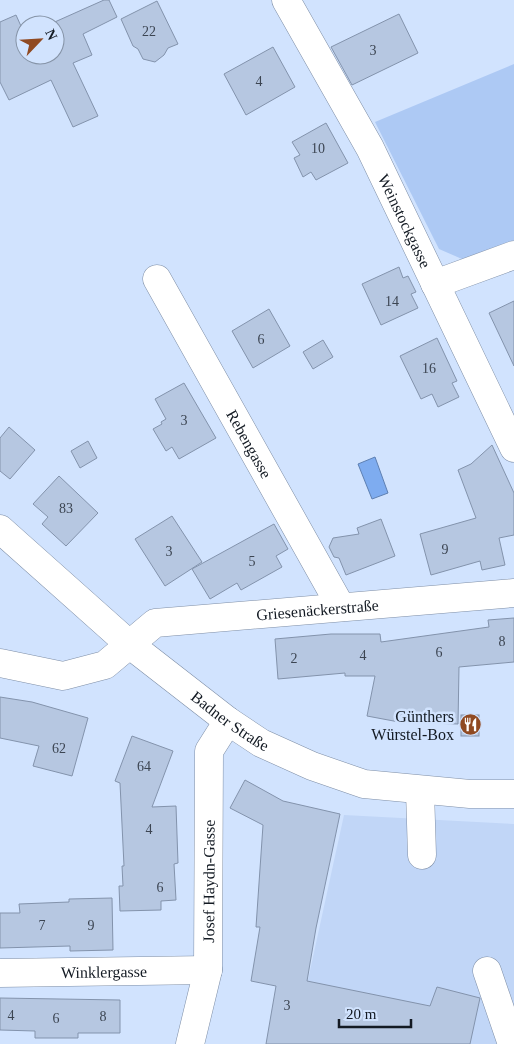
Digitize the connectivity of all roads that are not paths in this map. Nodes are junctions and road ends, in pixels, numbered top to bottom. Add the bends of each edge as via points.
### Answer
1 (286, 0) edge
2 (514, 255) edge
3 (157, 279) dead end
4 (435, 284) junction
5 (514, 448) edge
6 (0, 529) edge
7 (514, 594) edge
8 (341, 607) junction
9 (130, 644) junction
10 (0, 663) edge
11 (228, 721) junction
12 (420, 791) junction
13 (514, 794) edge
14 (422, 855) dead end
15 (208, 970) junction
16 (487, 971) dead end
17 (0, 973) edge
18 (190, 1044) edge
19 (512, 1044) edge

1 - 4 street, Weinstockgasse via 370,148
2 - 4 street
3 - 8 street, Rebengasse
4 - 5 street, Weinstockgasse
6 - 9 street, Badner Straße
7 - 8 street, Griesenäckerstraße
8 - 9 street, Griesenäckerstraße via 155,623
9 - 10 street, Griesenäckerstraße via 105,665 63,676
9 - 11 street, Badner Straße
11 - 12 street, Badner Straße via 261,743 312,766 364,784
11 - 15 street, Josef Haydn-Gasse via 209,751
12 - 13 street, Badner Straße
12 - 14 street
15 - 17 street, Winklergasse
15 - 18 street, Josef Haydn-Gasse
16 - 19 street

